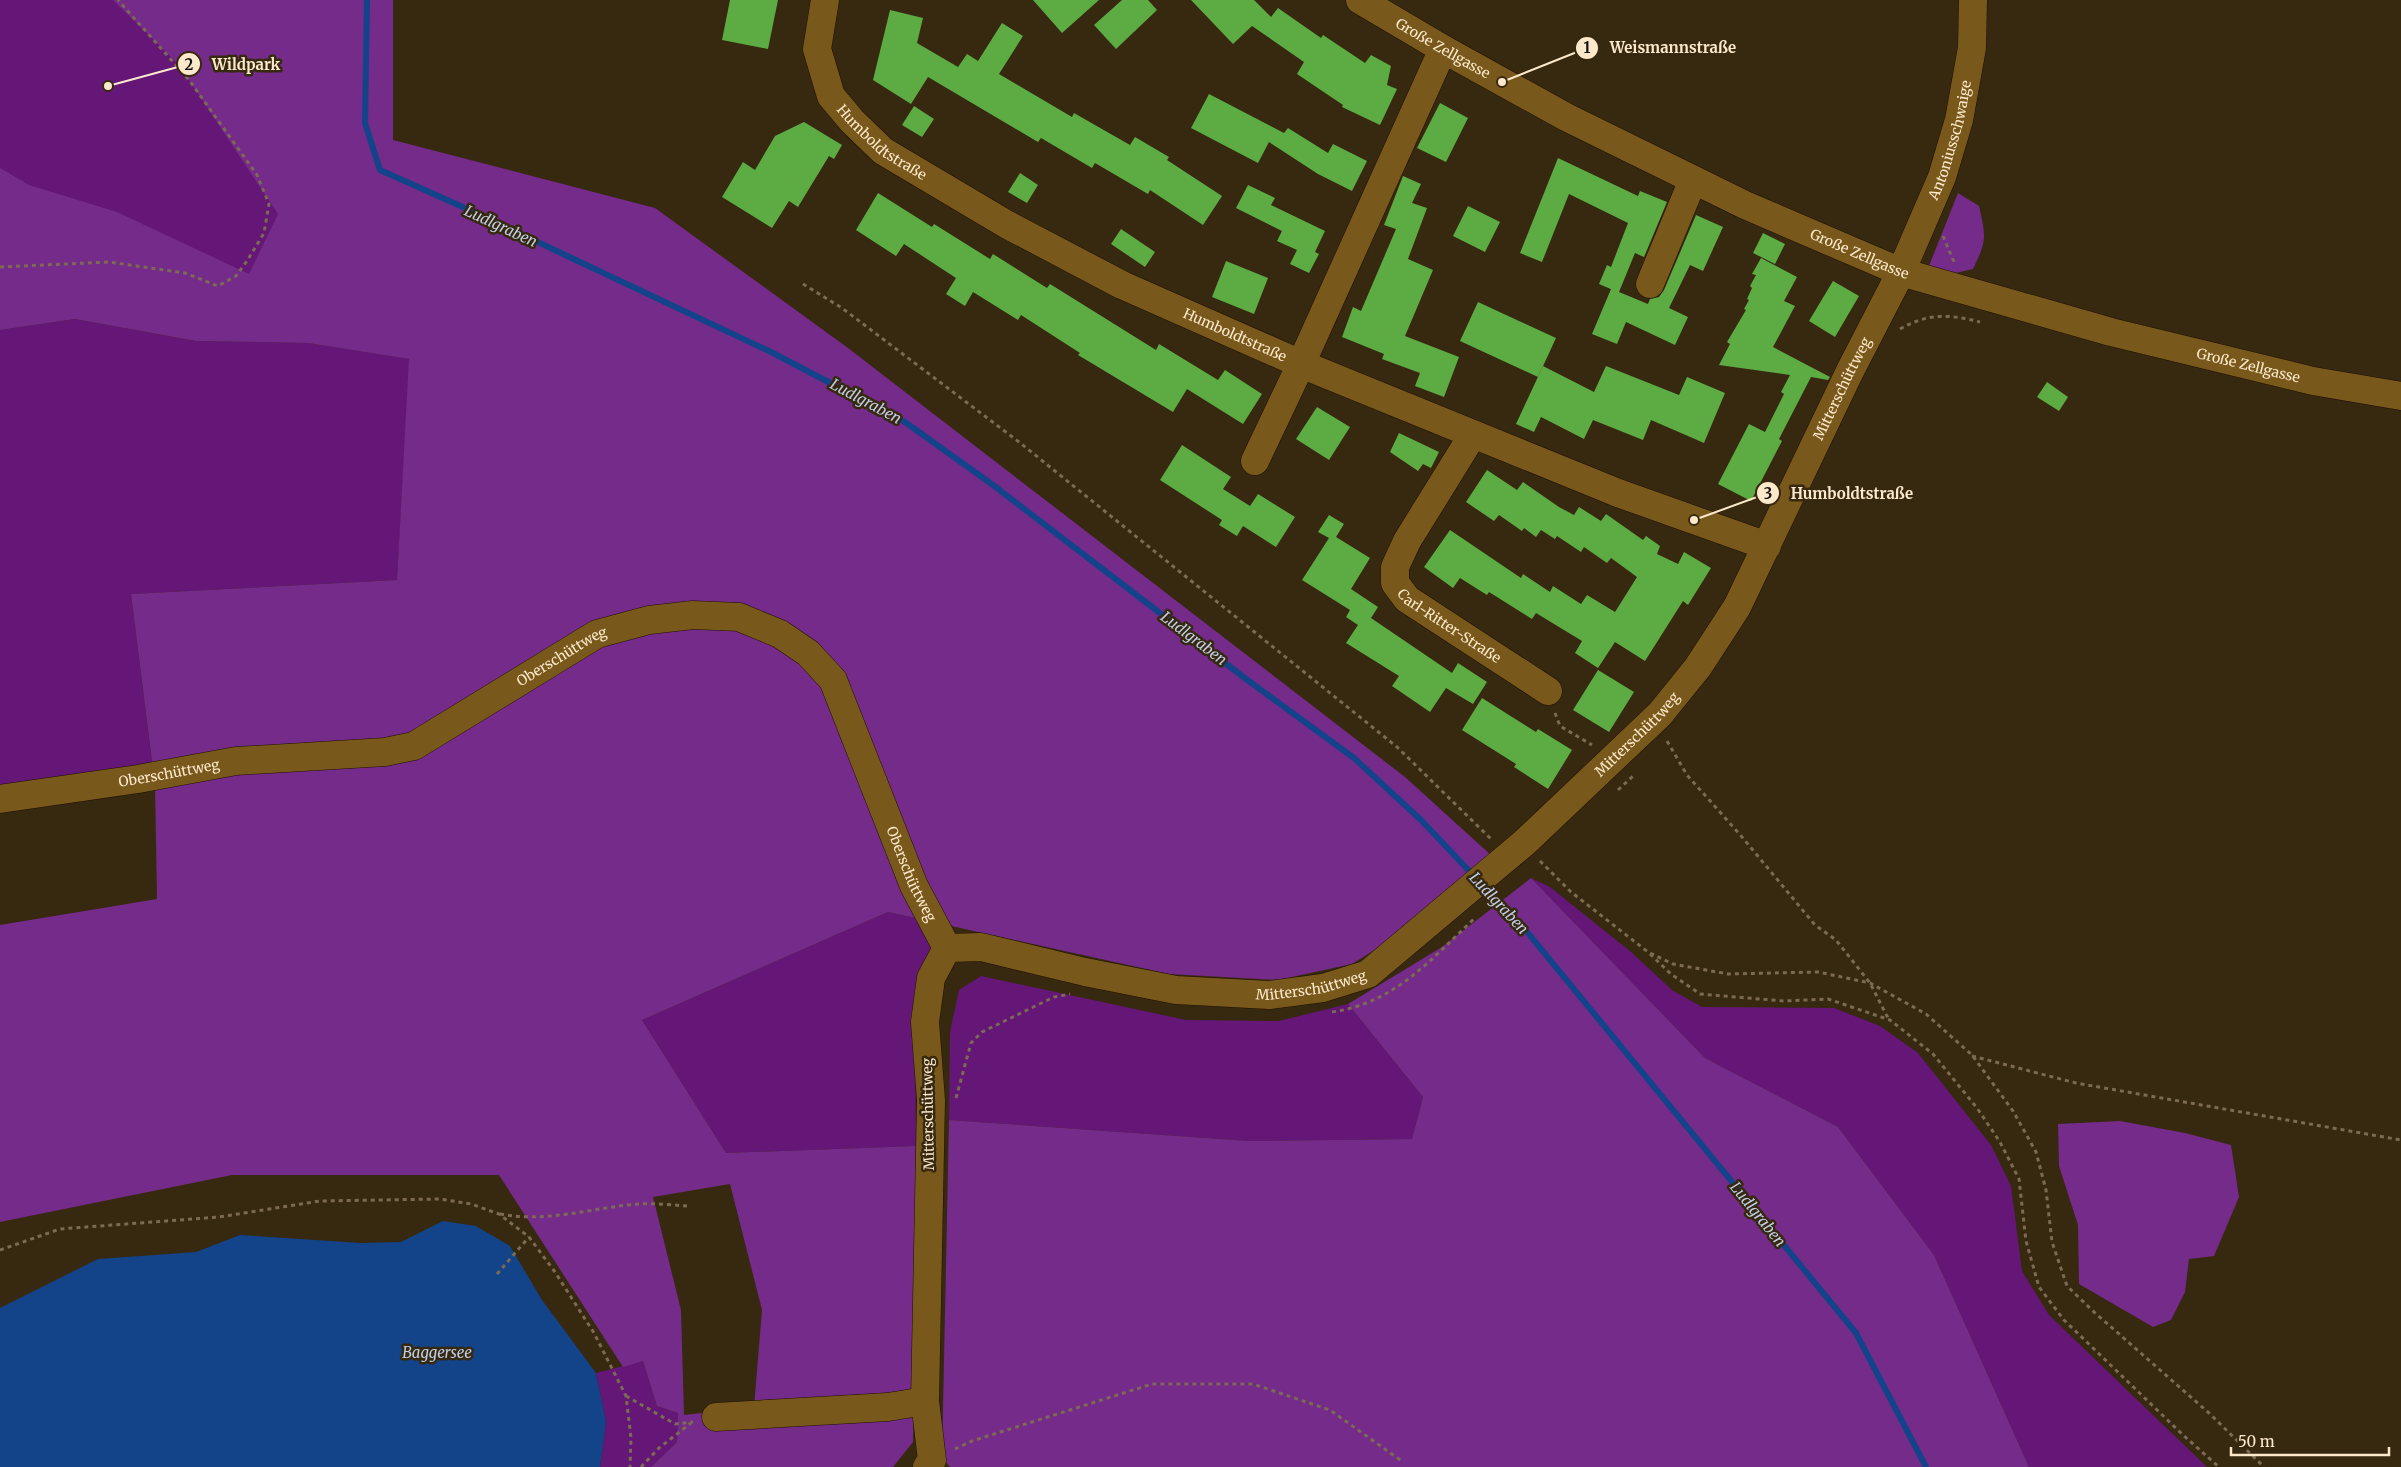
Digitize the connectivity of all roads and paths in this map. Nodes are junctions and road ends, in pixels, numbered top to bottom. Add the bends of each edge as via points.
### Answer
1 (118, 0) edge
2 (825, 0) edge
3 (1360, 0) edge
4 (1973, 0) edge
5 (1443, 49) junction
6 (1693, 180) junction
7 (0, 267) edge
8 (1901, 272) junction
9 (803, 284) dead end
10 (1650, 284) dead end
11 (1301, 364) junction
12 (2401, 396) edge
13 (1472, 436) junction
14 (1255, 462) dead end
15 (1767, 546) junction
16 (1548, 691) joint
17 (1667, 740) dead end
18 (1614, 758) junction
19 (0, 799) edge
20 (1512, 854) junction
21 (1470, 906) junction
22 (947, 948) junction
23 (1648, 952) junction
24 (1870, 983) junction
25 (1079, 992) dead end
26 (1325, 1013) dead end
27 (1890, 1020) junction
28 (1972, 1055) junction
29 (952, 1103) dead end
30 (2401, 1140) edge
31 (688, 1206) dead end
32 (499, 1214) junction
33 (529, 1237) junction
34 (0, 1250) edge
35 (497, 1274) dead end
36 (626, 1396) junction
37 (925, 1401) junction
38 (704, 1419) junction
39 (1403, 1462) dead end
40 (932, 1465) edge
41 (630, 1467) edge
42 (640, 1467) edge
43 (2219, 1467) edge
44 (2264, 1467) edge

1 - 7 path via 189,80 257,176 269,204 264,233 236,276 218,286 185,273 109,262
2 - 11 street, Humboldtstraße via 817,49 831,96 883,151 1006,224 1122,285
3 - 5 street, Große Zellgasse
4 - 8 street, Antoniusschwaige via 1972,48 1960,120 1942,177
5 - 6 street, Große Zellgasse via 1566,117
5 - 11 street
6 - 8 street, Große Zellgasse
6 - 10 street
8 - 12 street, Große Zellgasse via 2111,332 2313,381
8 - 15 street, Mitterschüttweg
9 - 20 path via 842,308 958,393 1397,747
11 - 13 street, Humboldtstraße
11 - 14 street
13 - 15 street, Humboldtstraße
13 - 16 street, Carl-Ritter-Straße via 1407,541 1395,567 1395,583 1407,599
15 - 18 street, Mitterschüttweg via 1737,607 1698,667 1660,714
16 - 18 path via 1560,726
17 - 24 path via 1687,775 1814,925 1836,940
18 - 20 street, Mitterschüttweg
19 - 22 street, Oberschüttweg via 236,762 385,752 414,746 597,634 649,620 693,615 739,618 780,634 808,653 833,680 914,886
20 - 21 street, Mitterschüttweg
20 - 23 path via 1554,878
21 - 22 street, Mitterschüttweg via 1368,974 1323,988 1269,995 1176,990 981,947
21 - 26 path via 1406,983 1378,1000 1348,1010
22 - 37 street, Mitterschüttweg via 931,978 926,1022 931,1100
23 - 24 path via 1673,964 1728,974 1818,972
23 - 27 path via 1700,994 1784,1001 1828,999
24 - 27 path
24 - 28 path via 1926,1014
25 - 29 path via 1054,998 982,1032 971,1044 957,1096
27 - 43 path via 1933,1054 2000,1142 2019,1179 2026,1241 2038,1287 2064,1320
28 - 30 path via 2076,1083
28 - 44 path via 2013,1111 2036,1152 2046,1190 2052,1242 2068,1286
31 - 32 path via 638,1204 524,1218
32 - 33 path
32 - 34 path via 471,1204 440,1199 320,1201 219,1217 60,1229
33 - 35 path
33 - 36 path via 594,1333
36 - 38 path via 675,1424
36 - 41 path via 631,1438
37 - 38 street via 888,1407
37 - 40 street, Mitterschüttweg
38 - 42 path via 659,1448
39 - 40 path via 1330,1410 1253,1384 1152,1384 972,1441

